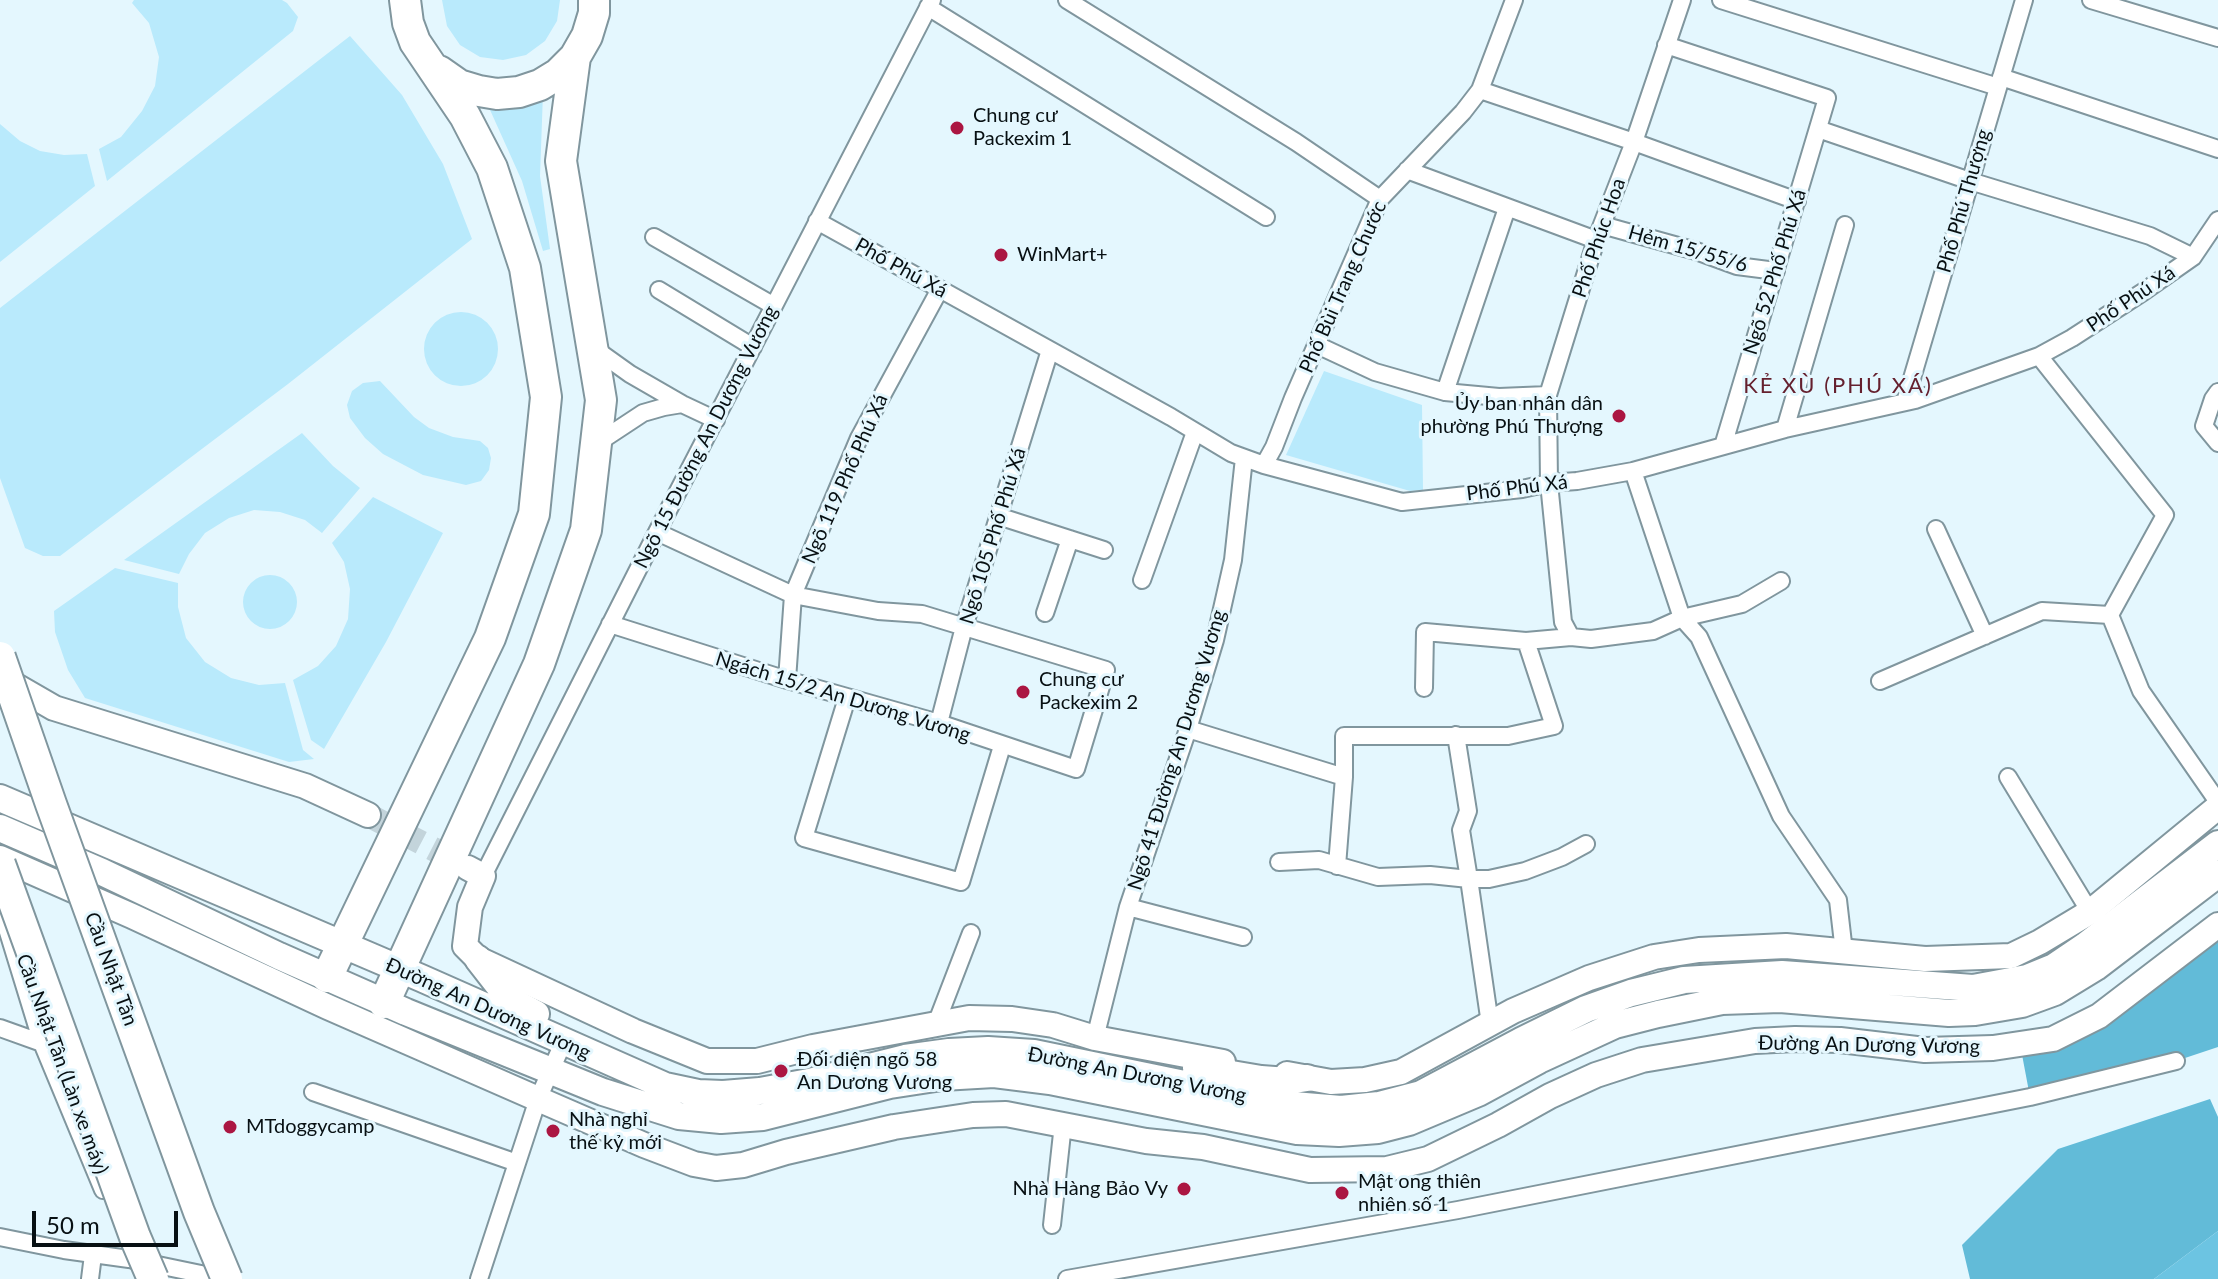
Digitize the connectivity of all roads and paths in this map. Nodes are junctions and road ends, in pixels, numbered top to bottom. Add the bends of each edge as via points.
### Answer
1 (381, 0) edge
2 (1067, 0) edge
3 (1514, 0) edge
4 (1682, 0) edge
5 (1721, 0) edge
6 (2024, 0) edge
7 (2091, 0) edge
8 (598, 4) edge
9 (930, 4) edge
10 (406, 12) edge
11 (2218, 38) edge
12 (1666, 45) junction
13 (575, 57) junction
14 (426, 59) junction
15 (2000, 82) junction
16 (1480, 90) junction
17 (1818, 129) junction
18 (1634, 142) junction
19 (2218, 149) edge
20 (1407, 170) junction
21 (1970, 181) junction
22 (1380, 199) junction
23 (1797, 201) junction
24 (1507, 208) junction
25 (1266, 217) dead end
26 (2218, 220) edge
27 (817, 221) junction
28 (1845, 225) dead end
29 (1599, 232) junction
30 (654, 237) dead end
31 (2193, 257) junction
32 (1776, 271) junction
33 (940, 289) junction
34 (659, 290) dead end
35 (774, 306) junction
36 (591, 339) junction
37 (1317, 345) junction
38 (753, 347) junction
39 (1050, 350) junction
40 (2039, 356) junction
41 (1445, 392) junction
42 (2218, 392) edge
43 (1548, 395) junction
44 (1905, 402) junction
45 (682, 404) junction
46 (716, 420) junction
47 (1785, 429) junction
48 (1195, 432) junction
49 (2218, 443) edge
50 (596, 444) junction
51 (1723, 446) junction
52 (1244, 458) junction
53 (1264, 465) junction
54 (1633, 471) junction
55 (1549, 483) junction
56 (998, 516) junction
57 (1936, 529) dead end
58 (657, 532) junction
59 (1070, 539) junction
60 (1104, 550) dead end
61 (1142, 580) dead end
62 (1781, 581) dead end
63 (793, 595) junction
64 (1045, 613) dead end
65 (2110, 615) junction
66 (1682, 618) junction
67 (610, 624) junction
68 (964, 627) junction
69 (1985, 636) junction
70 (1571, 637) junction
71 (1526, 641) junction
72 (0, 657) edge
73 (0, 677) edge
74 (787, 680) junction
75 (1880, 681) dead end
76 (1424, 688) dead end
77 (847, 698) junction
78 (939, 723) junction
79 (1188, 729) junction
80 (26, 733) junction
81 (1456, 735) junction
82 (1002, 746) junction
83 (1344, 777) junction
84 (2008, 777) dead end
85 (0, 798) edge
86 (2218, 804) edge
87 (368, 815) tunnel mouth
88 (0, 828) edge
89 (1586, 844) dead end
90 (2218, 844) edge
91 (0, 858) edge
92 (1279, 862) dead end
93 (0, 864) edge
94 (1337, 866) junction
95 (476, 872) joint
96 (2218, 874) edge
97 (1469, 879) junction
98 (0, 894) edge
99 (0, 906) edge
100 (1128, 907) junction
101 (2090, 912) junction
102 (2218, 925) edge
103 (971, 933) dead end
104 (1243, 937) dead end
105 (341, 945) junction
106 (1844, 952) junction
107 (478, 959) junction
108 (400, 969) junction
109 (327, 977) junction
110 (384, 1003) junction
111 (936, 1024) junction
112 (1490, 1024) junction
113 (0, 1028) edge
114 (1095, 1038) junction
115 (564, 1041) junction
116 (42, 1043) junction
117 (2176, 1061) dead end
118 (551, 1071) junction
119 (1142, 1074) junction
120 (1307, 1078) junction
121 (313, 1092) dead end
122 (538, 1099) junction
123 (1063, 1124) junction
124 (517, 1163) junction
125 (1052, 1225) dead end
126 (0, 1237) edge
127 (93, 1255) junction
128 (135, 1269) edge
129 (90, 1279) edge
130 (153, 1279) edge
131 (226, 1279) edge
132 (238, 1279) edge
133 (479, 1279) edge
134 (1067, 1279) edge

1 - 10 highway
2 - 22 street
3 - 16 street, Phố Bùi Trang Chước
4 - 12 street, Phố Phúc Hoa
5 - 15 street
6 - 15 street, Phố Phú Thượng
7 - 11 street
8 - 13 highway
9 - 25 street
9 - 27 street, Ngõ 15 Đường An Dương Vương
10 - 14 highway
12 - 17 street, Ngõ 52 Phố Phú Xá via 1827,98
12 - 18 street, Phố Phúc Hoa
13 - 14 highway via 540,85 497,94 459,85
13 - 36 highway via 561,161
14 - 105 highway via 492,168 525,268 546,397 534,514 490,638
15 - 19 street
15 - 21 street, Phố Phú Thượng
16 - 18 street
16 - 20 street, Phố Bùi Trang Chước
17 - 21 street
17 - 23 street, Ngõ 52 Phố Phú Xá
18 - 23 street
18 - 29 street, Phố Phúc Hoa
20 - 22 street, Phố Bùi Trang Chước
20 - 24 street, Hẻm 15/55/6
21 - 31 street via 2150,236
21 - 44 street, Phố Phú Thượng
22 - 37 street, Phố Bùi Trang Chước
23 - 32 street, Ngõ 52 Phố Phú Xá
24 - 29 street, Hẻm 15/55/6
24 - 41 street
26 - 31 street, Phố Phú Xá
27 - 33 street, Phố Phú Xá
27 - 35 street, Ngõ 15 Đường An Dương Vương
28 - 47 street
29 - 32 street, Hẻm 15/55/6
29 - 43 street, Phố Phúc Hoa
30 - 35 street
31 - 40 street, Phố Phú Xá
32 - 51 street, Ngõ 52 Phố Phú Xá
33 - 39 street, Phố Phú Xá
33 - 63 street, Ngõ 119 Phố Phú Xá via 859,438
34 - 38 street
35 - 38 street, Ngõ 15 Đường An Dương Vương
36 - 45 street via 630,374
36 - 50 highway via 601,400
37 - 41 street via 1375,372
37 - 53 street, Phố Bùi Trang Chước
38 - 46 street, Ngõ 15 Đường An Dương Vương
39 - 48 street, Phố Phú Xá
39 - 56 street, Ngõ 105 Phố Phú Xá
40 - 44 street, Phố Phú Xá
40 - 65 street via 2165,515
41 - 43 street
42 - 49 street via 2204,426
43 - 55 street, Phố Phúc Hoa
44 - 47 street, Phố Phú Xá
45 - 46 street
45 - 50 street via 643,413
46 - 58 street, Ngõ 15 Đường An Dương Vương
47 - 51 street, Phố Phú Xá
48 - 52 street, Phố Phú Xá
48 - 61 street
50 - 108 highway via 586,530 539,664
51 - 54 street, Phố Phú Xá
52 - 53 street, Phố Phú Xá
52 - 79 street, Ngõ 41 Đường An Dương Vương via 1233,560
53 - 55 street, Phố Phú Xá via 1402,502
54 - 55 street, Phố Phú Xá
54 - 66 street
55 - 70 street, Phố Phúc Hoa via 1563,622
56 - 59 street
56 - 68 street, Ngõ 105 Phố Phú Xá
57 - 69 street
58 - 63 street
58 - 67 street, Ngõ 15 Đường An Dương Vương
59 - 60 street
59 - 64 street
62 - 66 street via 1742,604
63 - 68 street via 922,614
63 - 74 street, Ngõ 119 Phố Phú Xá
65 - 69 street via 2042,611
65 - 86 street via 2141,691
66 - 70 street via 1653,631
66 - 106 street via 1699,637 1781,816 1838,900
67 - 74 street, Ngách 15/2 An Dương Vương
67 - 95 street, Ngõ 15 Đường An Dương Vương
68 - 78 street, Ngõ 105 Phố Phú Xá
68 - 82 street, Ngách 15/2 An Dương Vương via 1106,670 1076,769
69 - 75 street
70 - 71 street
71 - 76 street via 1425,632
71 - 81 street via 1554,726 1508,736
72 - 80 highway, Cầu Nhật Tân, bridge
73 - 87 street via 54,708 305,786
74 - 77 street, Ngách 15/2 An Dương Vương
77 - 78 street, Ngách 15/2 An Dương Vương
77 - 82 street via 804,838 961,882
78 - 82 street, Ngách 15/2 An Dương Vương
79 - 83 street
79 - 100 street, Ngõ 41 Đường An Dương Vương
80 - 131 highway, Cầu Nhật Tân, bridge
80 - 132 highway, bridge via 60,801
81 - 83 street via 1344,736
81 - 97 street via 1468,811 1461,830
83 - 94 street
84 - 101 street
85 - 105 main road, Đường An Dương Vương
86 - 101 street, Đường An Dương Vương
88 - 109 main road, Đường An Dương Vương
89 - 97 street via 1525,871
90 - 119 main road, Đường An Dương Vương via 2054,967 2027,978 1973,988 1782,974 1684,980 1586,1009 1421,1094 1379,1105 1341,1109 1281,1104
91 - 122 street, Đường An Dương Vương
92 - 94 street via 1319,860
93 - 130 highway, bridge
94 - 97 street via 1378,877
95 - 107 street via 465,946
96 - 118 main road, Đường An Dương Vương via 2096,967 2055,992 2022,1004 1949,1013 1780,999 1722,1001 1615,1025 1478,1093 1378,1130 1297,1131 994,1074 890,1085 763,1117 721,1120 657,1110
97 - 112 street
98 - 128 highway, Cầu Nhật Tân (Làn xe máy)
99 - 116 street
100 - 104 street
100 - 114 street, Ngõ 41 Đường An Dương Vương
101 - 106 street, Đường An Dương Vương via 2011,956 1925,959
102 - 123 street, Đường An Dương Vương via 2099,1016 2053,1039 1925,1050 1840,1040 1769,1040 1642,1060 1550,1096 1428,1159 1387,1169 1310,1170
103 - 111 street
105 - 108 main road, Đường An Dương Vương
105 - 109 highway
106 - 112 street, Đường An Dương Vương via 1786,946 1654,957 1589,978
107 - 111 street, Đường An Dương Vương via 707,1061 757,1061
107 - 115 main road via 510,1000 538,1015
108 - 110 highway
108 - 115 main road, Đường An Dương Vương
109 - 110 main road, Đường An Dương Vương
110 - 118 main road, Đường An Dương Vương
111 - 114 street, Đường An Dương Vương via 1012,1019
112 - 120 street, Đường An Dương Vương via 1401,1072 1365,1080
113 - 116 street
114 - 120 street, Đường An Dương Vương
115 - 118 street
115 - 119 main road, Đường An Dương Vương via 665,1086 698,1093 760,1091 905,1058 988,1050 1034,1053
116 - 128 street
117 - 134 street via 2030,1097 1458,1210
118 - 122 street
119 - 120 main road via 1173,1065 1261,1079
121 - 124 street
122 - 123 street, Đường An Dương Vương via 644,1145 716,1168 894,1127 973,1115 1006,1114
122 - 124 street
123 - 125 street
124 - 133 street
126 - 127 street
127 - 128 street
127 - 129 street
128 - 131 street

